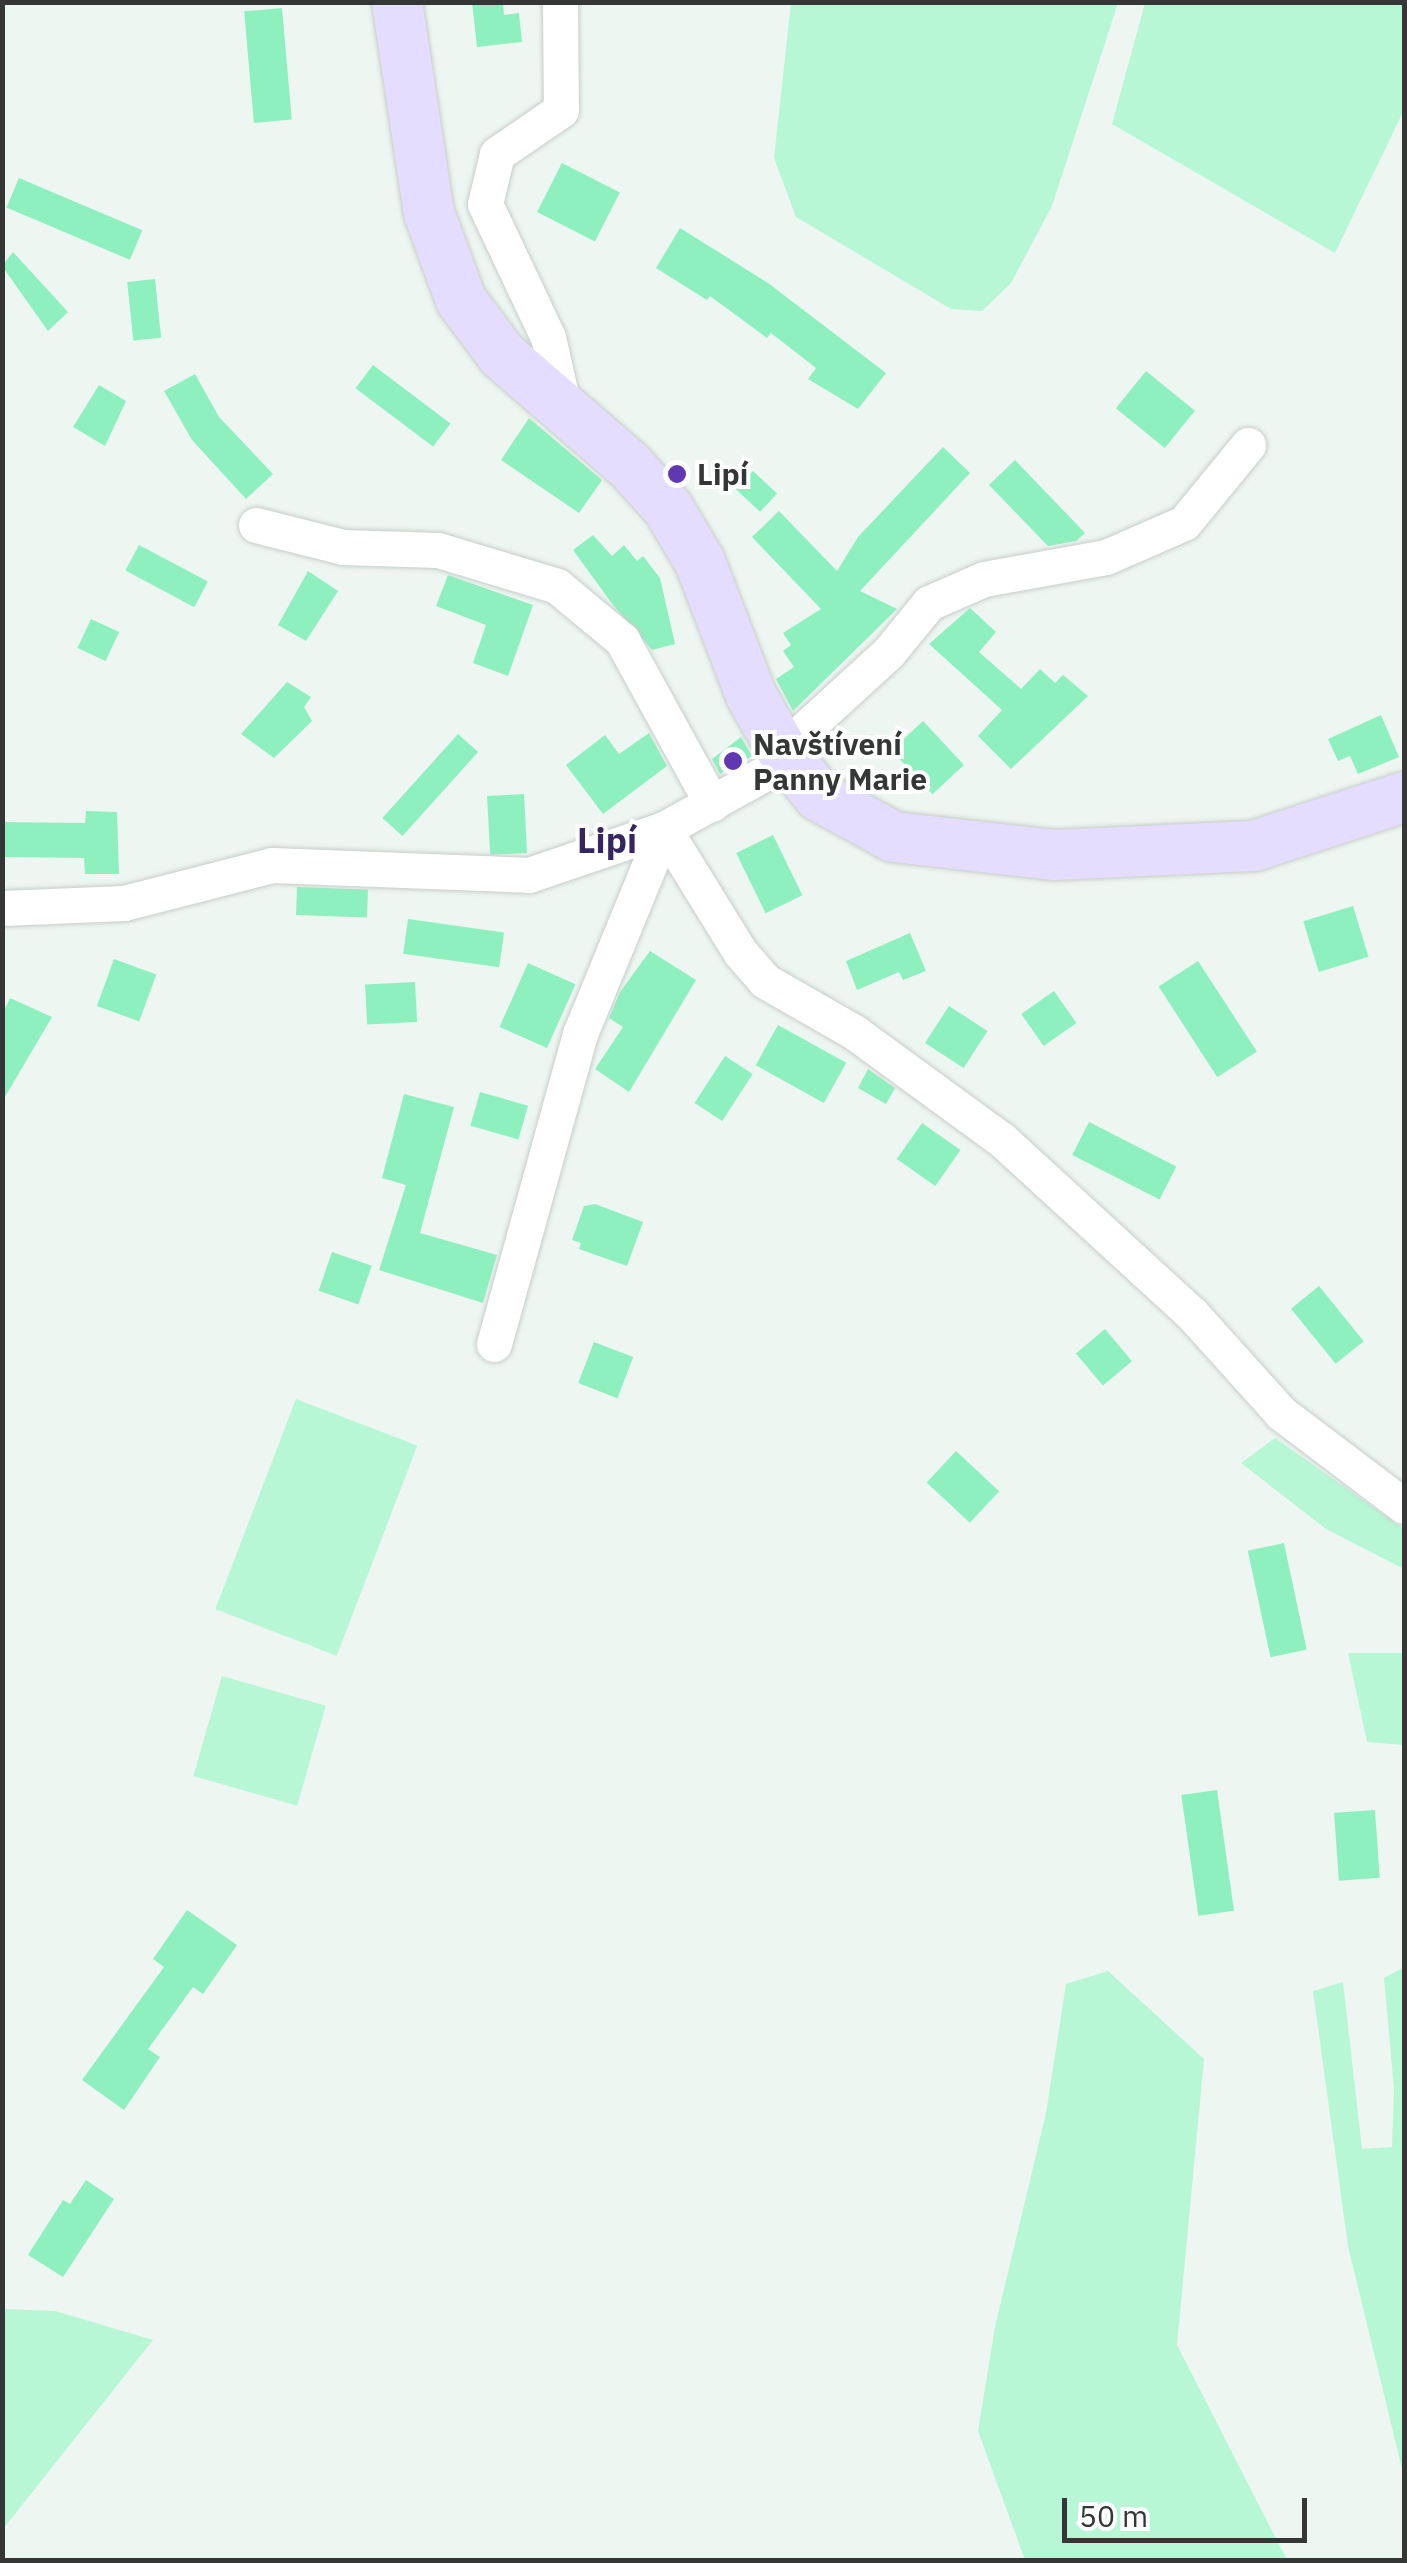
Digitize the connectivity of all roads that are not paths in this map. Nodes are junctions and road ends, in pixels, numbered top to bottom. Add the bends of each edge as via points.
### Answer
1 (397, 2) edge
2 (560, 2) edge
3 (566, 412) junction
4 (1248, 445) dead end
5 (256, 525) dead end
6 (785, 755) junction
7 (1404, 798) edge
8 (712, 804) junction
9 (664, 828) junction
10 (2, 908) edge
11 (494, 1344) dead end
12 (1404, 1506) edge

1 - 3 street via 430,213 452,280 485,338
2 - 3 street via 560,110 497,154 485,204 548,337
3 - 6 street via 629,465 683,530 751,695
4 - 6 street via 1184,523 1106,557 984,578 929,603
5 - 8 street via 343,547 438,550 558,586 622,640
6 - 7 street via 818,796 894,837 1055,854 1254,846
6 - 8 street
8 - 9 street
9 - 10 street via 529,875 272,865 124,903
9 - 11 street via 580,1034
9 - 12 street via 765,981 854,1032 1001,1139 1192,1314 1281,1413

